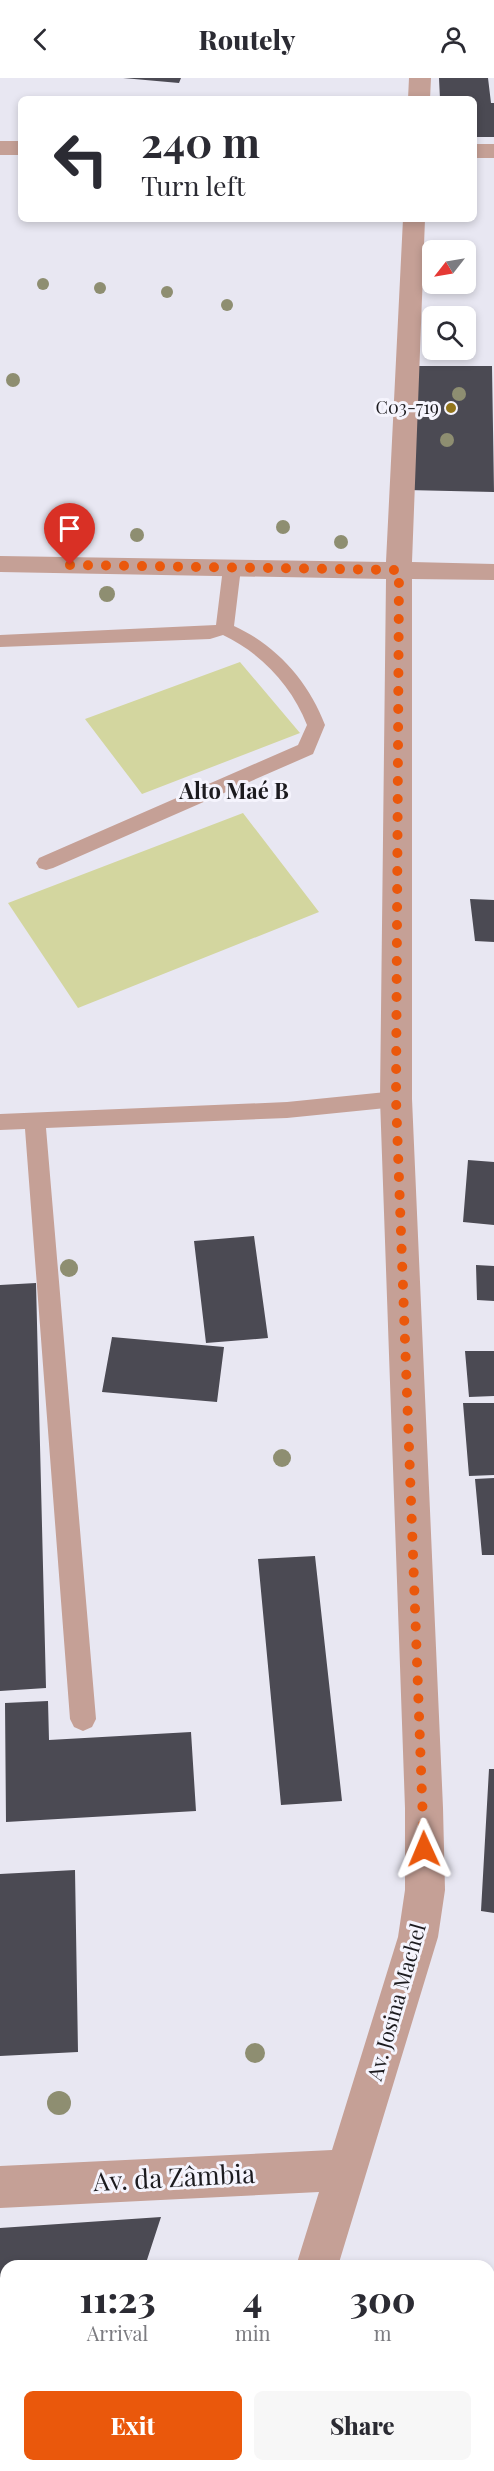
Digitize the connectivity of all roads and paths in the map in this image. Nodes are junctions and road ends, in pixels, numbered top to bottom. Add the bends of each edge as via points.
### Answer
1 (420, 78) edge
2 (419, 96) edge
3 (0, 148) edge
4 (18, 148) edge
5 (477, 151) edge
6 (494, 151) edge
7 (414, 222) edge
8 (0, 564) edge
9 (232, 568) junction
10 (399, 570) junction
11 (494, 572) edge
12 (225, 628) junction
13 (0, 641) edge
14 (46, 863) dead end
15 (396, 1099) junction
16 (35, 1120) junction
17 (0, 1122) edge
18 (83, 1719) dead end
19 (347, 2170) junction
20 (0, 2187) edge
21 (319, 2260) edge

1 - 2 street
3 - 4 street
5 - 6 street
7 - 10 street, Av. Josina Machel
8 - 9 street
9 - 10 street
9 - 12 lane
10 - 11 street
10 - 15 street, Av. Josina Machel
12 - 13 lane via 210,633
12 - 14 lane via 257,645 270,657 312,711 316,724 306,748
15 - 16 lane via 286,1110
15 - 19 street, Av. Josina Machel via 425,1890 418,1937
16 - 17 lane
16 - 18 lane
19 - 20 street, Av. da Zâmbia
19 - 21 street, Av. Josina Machel

